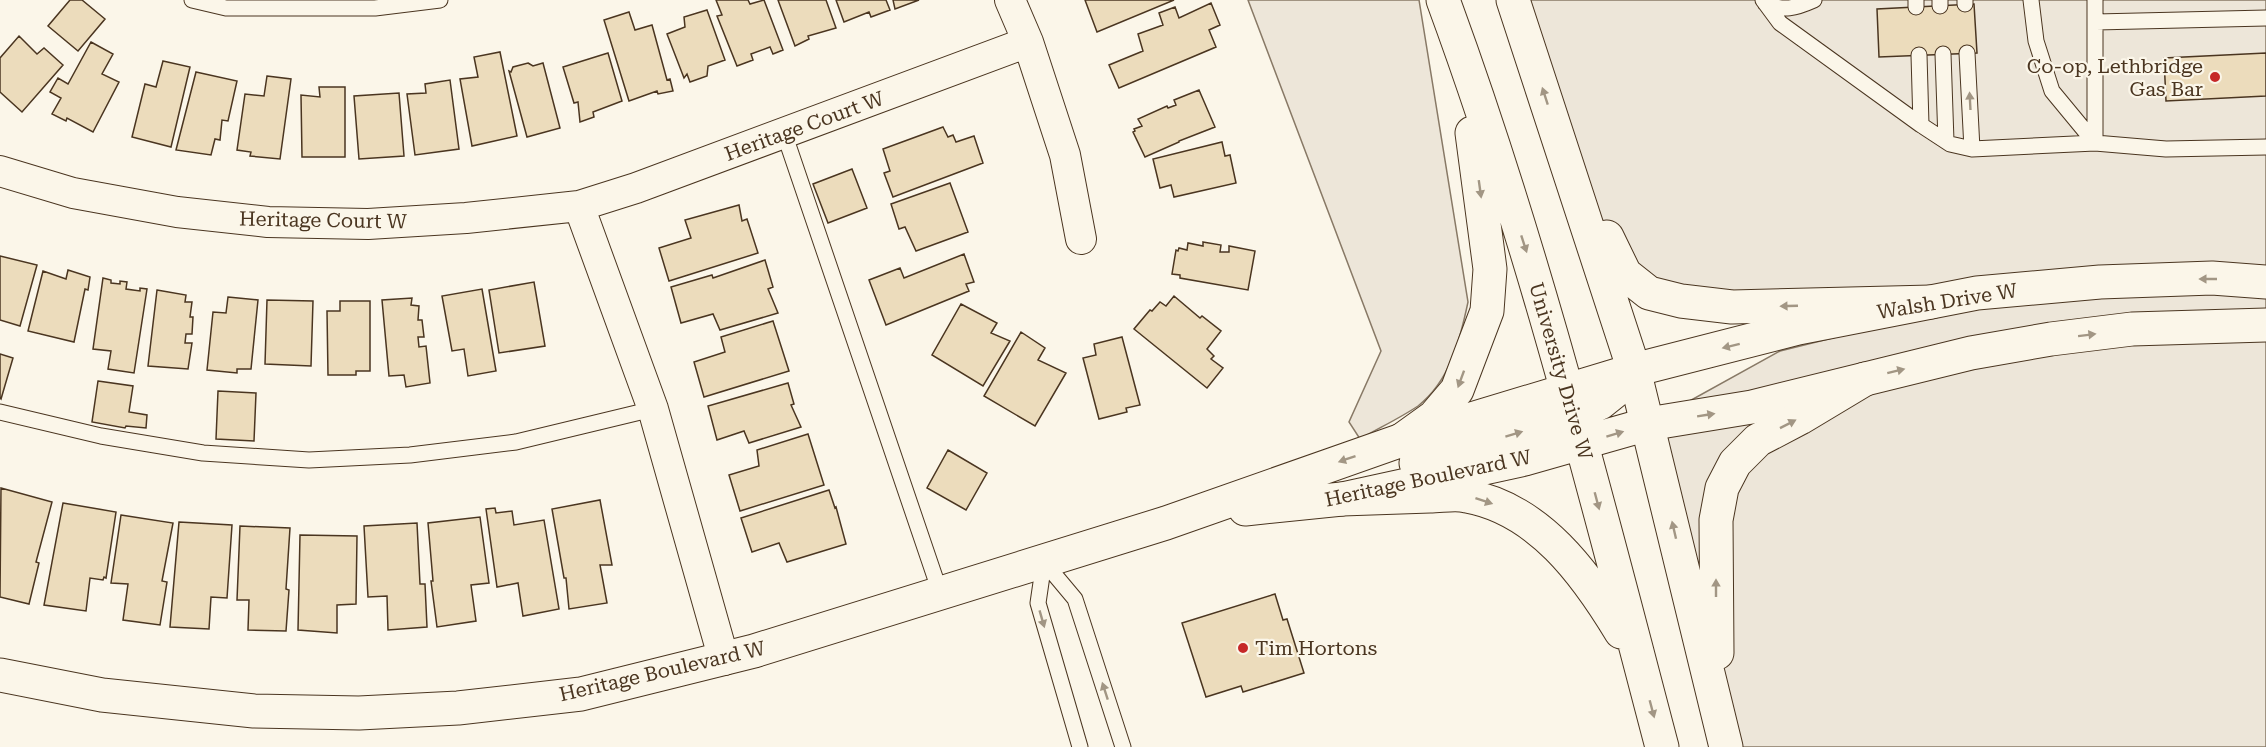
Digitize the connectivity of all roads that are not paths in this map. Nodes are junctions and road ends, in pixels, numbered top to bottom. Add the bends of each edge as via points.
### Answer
1 (192, 0) edge
2 (440, 0) edge
3 (1010, 0) edge
4 (1443, 0) edge
5 (1514, 0) edge
6 (1814, 0) edge
7 (2031, 0) edge
8 (2095, 0) edge
9 (1764, 2) edge
10 (2266, 18) edge
11 (2096, 22) junction
12 (1028, 42) junction
13 (1461, 48) junction
14 (1967, 53) dead end
15 (1943, 54) dead end
16 (1918, 55) dead end
17 (1921, 126) junction
18 (784, 133) junction
19 (1946, 141) junction
20 (2095, 143) junction
21 (2266, 147) edge
22 (1972, 149) junction
23 (1563, 152) junction
24 (0, 171) edge
25 (579, 206) junction
26 (1081, 239) dead end
27 (2266, 282) edge
28 (1931, 302) junction
29 (2266, 325) edge
30 (1634, 370) junction
31 (1865, 379) junction
32 (653, 409) junction
33 (0, 412) edge
34 (1574, 416) junction
35 (1648, 424) junction
36 (1402, 440) junction
37 (1342, 500) junction
38 (1166, 523) junction
39 (1044, 562) junction
40 (940, 592) junction
41 (724, 660) junction
42 (1640, 663) junction
43 (0, 675) edge
44 (1717, 709) junction
45 (1080, 747) edge
46 (1123, 747) edge
47 (1662, 747) edge
48 (1726, 747) edge

1 - 2 lane via 226,8 375,8
3 - 12 street
4 - 13 main road, University Drive W
23 -> 5 main road
6 - 9 lane via 1797,8 1777,10
7 - 20 lane via 2036,41 2052,91
8 - 11 lane
9 - 17 lane via 1780,24
10 - 11 lane
11 - 20 lane
12 - 18 street, Heritage Court W
12 - 26 street via 1065,155
13 -> 34 main road, University Drive W
13 -> 36 main road via 1490,269 1487,311 1457,390 1434,417
22 -> 14 lane
15 - 19 lane
16 - 17 lane
17 - 19 lane
18 - 25 street, Heritage Court W
18 - 40 lane
19 - 22 lane
20 - 21 lane via 2166,149
20 - 22 lane
28 -> 23 main road via 1732,307 1649,293 1625,274
23 - 30 main road
24 - 25 street, Heritage Court W via 73,193 177,212 268,222 368,224
25 - 32 street
27 -> 28 main road, Walsh Drive W via 2212,278 2100,282 1977,292
28 -> 30 main road, Walsh Drive W via 1798,328
31 -> 29 main road via 1971,353 2051,339 2132,329
30 - 34 main road, Walsh Drive W
30 - 35 main road
35 -> 31 main road via 1752,407
44 -> 31 main road via 1716,520 1722,488 1735,463 1758,440
32 - 33 lane via 516,442 410,455 309,460 203,453 101,436
32 - 41 street
34 -> 35 main road
34 -> 36 main road, Heritage Boulevard W
34 - 37 main road, Heritage Boulevard W
34 -> 42 main road, University Drive W
44 -> 35 main road
36 -> 38 main road, Heritage Boulevard W
37 - 38 main road, Heritage Boulevard W via 1258,507
37 -> 42 main road via 1466,495 1518,515 1542,532 1584,577
38 - 39 main road, Heritage Boulevard W
39 - 40 main road, Heritage Boulevard W
39 -> 45 lane via 1038,603
46 -> 39 lane via 1075,598
40 - 41 main road, Heritage Boulevard W
41 - 43 main road, Heritage Boulevard W via 581,694 458,708 359,713 254,711 168,703
42 -> 47 main road, University Drive W
44 - 48 main road

